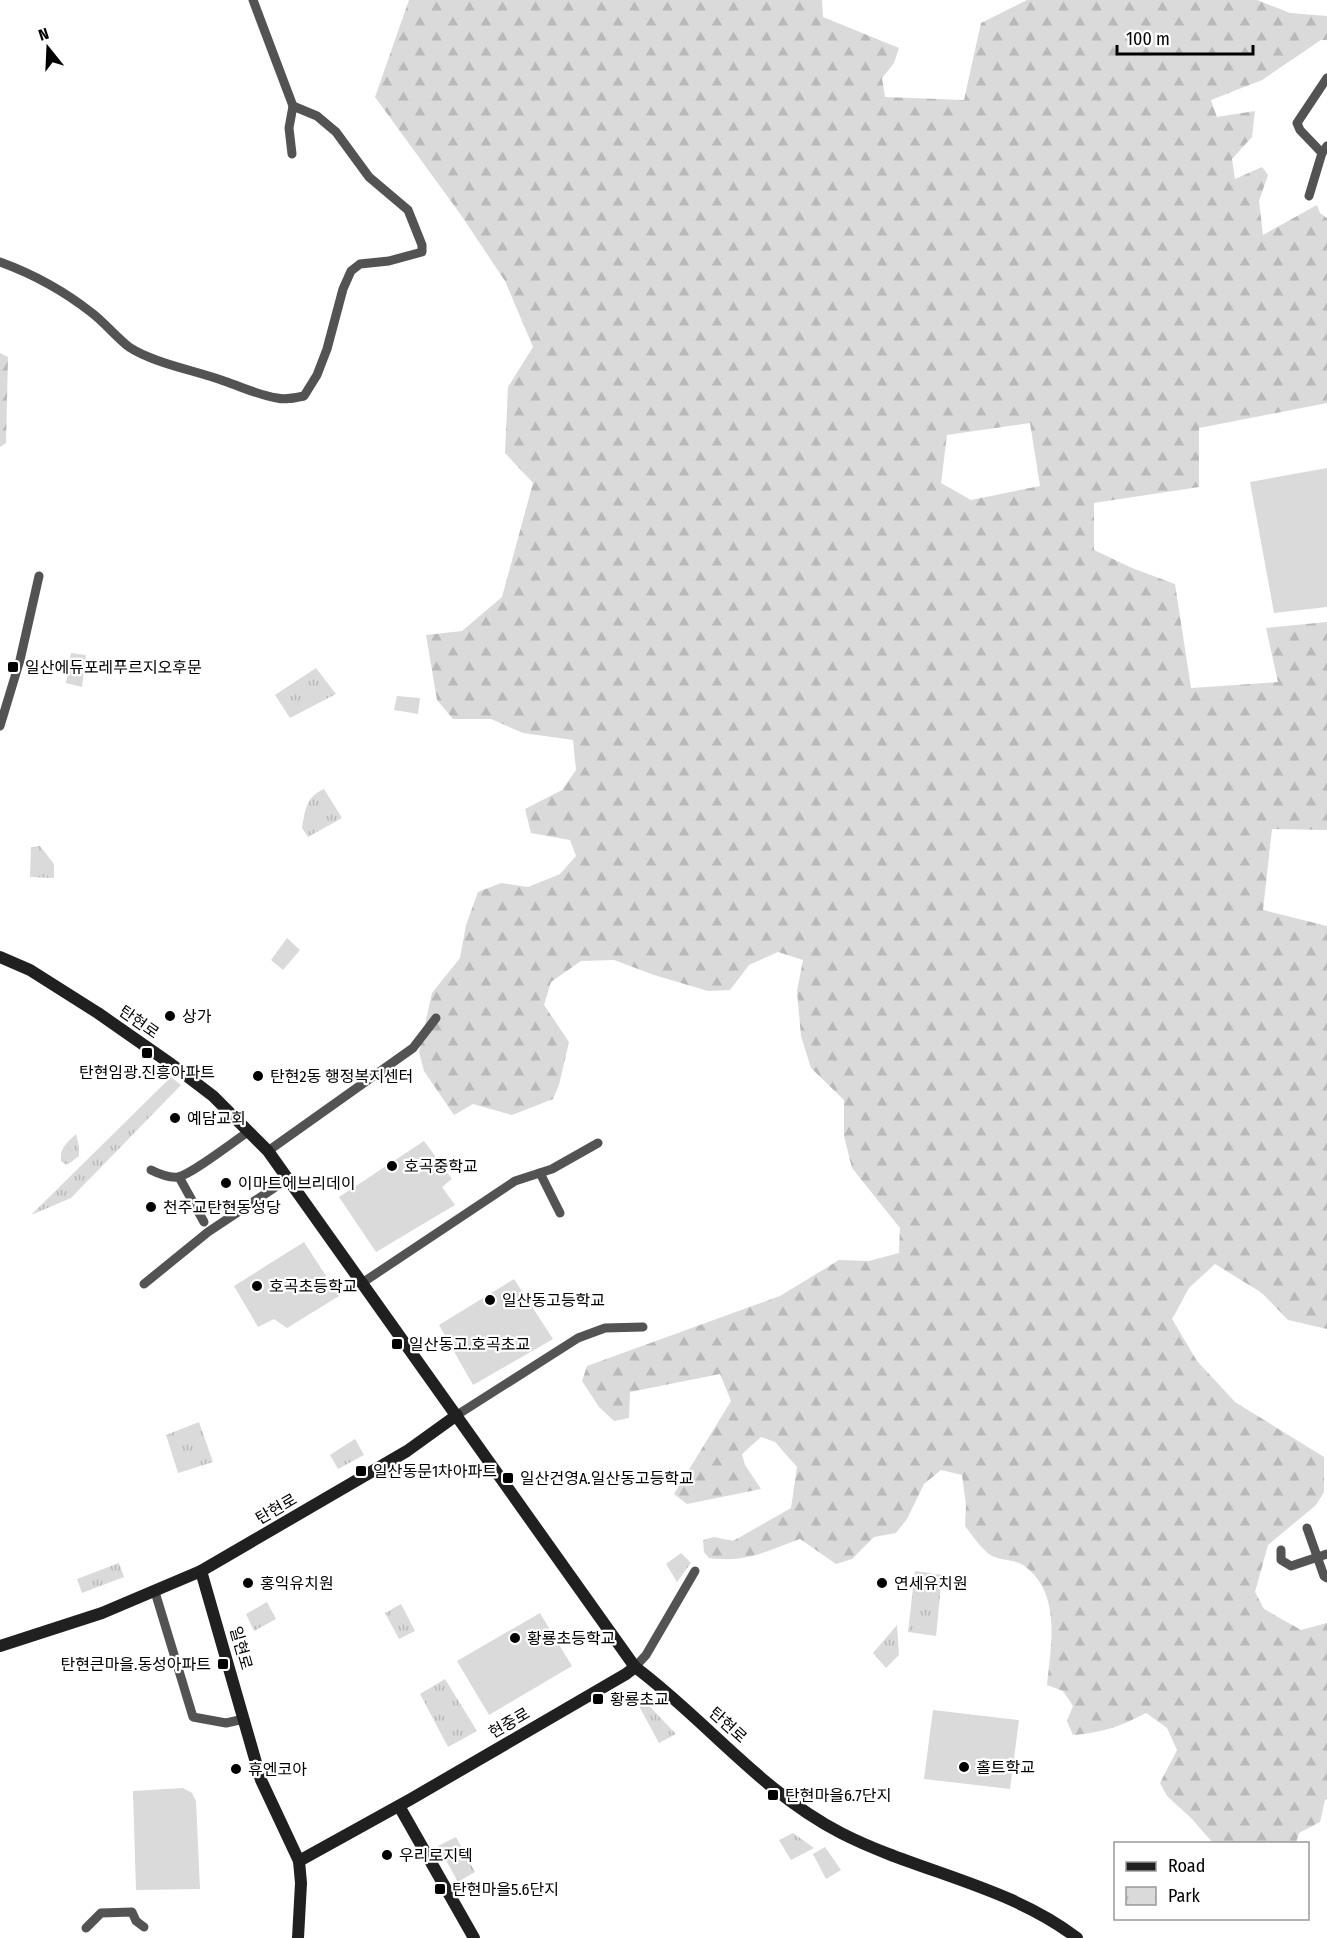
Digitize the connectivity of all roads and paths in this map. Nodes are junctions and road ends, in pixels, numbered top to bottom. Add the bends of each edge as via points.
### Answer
1 (253, 0) edge
2 (1327, 78) edge
3 (293, 106) junction
4 (1325, 149) edge
5 (292, 154) dead end
6 (1309, 196) dead end
7 (0, 262) edge
8 (39, 576) dead end
9 (0, 725) edge
10 (0, 957) edge
11 (436, 1018) dead end
12 (248, 1132) junction
13 (598, 1143) dead end
14 (268, 1151) junction
15 (151, 1170) dead end
16 (540, 1173) junction
17 (179, 1176) junction
18 (289, 1178) junction
19 (560, 1213) dead end
20 (204, 1222) dead end
21 (362, 1283) junction
22 (144, 1284) dead end
23 (644, 1327) dead end
24 (457, 1415) junction
25 (1307, 1528) dead end
26 (1281, 1550) dead end
27 (1322, 1556) edge
28 (201, 1571) junction
29 (695, 1571) dead end
30 (1327, 1578) edge
31 (155, 1592) junction
32 (0, 1646) edge
33 (635, 1667) junction
34 (244, 1719) junction
35 (399, 1806) junction
36 (299, 1861) junction
37 (144, 1927) dead end
38 (86, 1928) dead end
39 (298, 1938) edge
40 (474, 1938) edge
41 (1077, 1938) edge

1 - 3 street
2 - 4 street via 1297,123 1300,130
3 - 5 street via 289,128
3 - 7 street via 317,117 336,132 369,177 408,210 422,245 422,252 360,264 351,271 327,349 304,396 276,398 144,355 57,289
4 - 6 street
8 - 9 street
10 - 12 main road, 탄현로 via 39,975 162,1058 213,1096
11 - 14 street via 413,1048
12 - 14 main road, 탄현로
12 - 17 street
13 - 16 street
14 - 18 main road, 탄현로
15 - 17 street via 164,1176
16 - 19 street
16 - 21 street via 515,1181
17 - 20 street
18 - 21 main road, 탄현로
18 - 22 street via 208,1232
21 - 24 main road, 탄현로
23 - 24 street, 탄현로 via 605,1328 578,1338
24 - 28 main road, 탄현로 via 407,1451
24 - 33 main road, 탄현로
25 - 27 street
26 - 27 street via 1281,1560 1291,1566
27 - 30 street
28 - 31 main road
28 - 34 main road, 일현로
29 - 33 street
31 - 32 main road
31 - 34 street via 193,1717 226,1723
33 - 35 main road, 현중로
33 - 41 main road, 탄현로 via 758,1775 839,1832 1002,1896 1060,1925
34 - 36 main road, 일현로 via 261,1780
35 - 36 main road, 현중로
35 - 40 main road
36 - 39 main road, 일현로
37 - 38 street via 132,1912 101,1912

